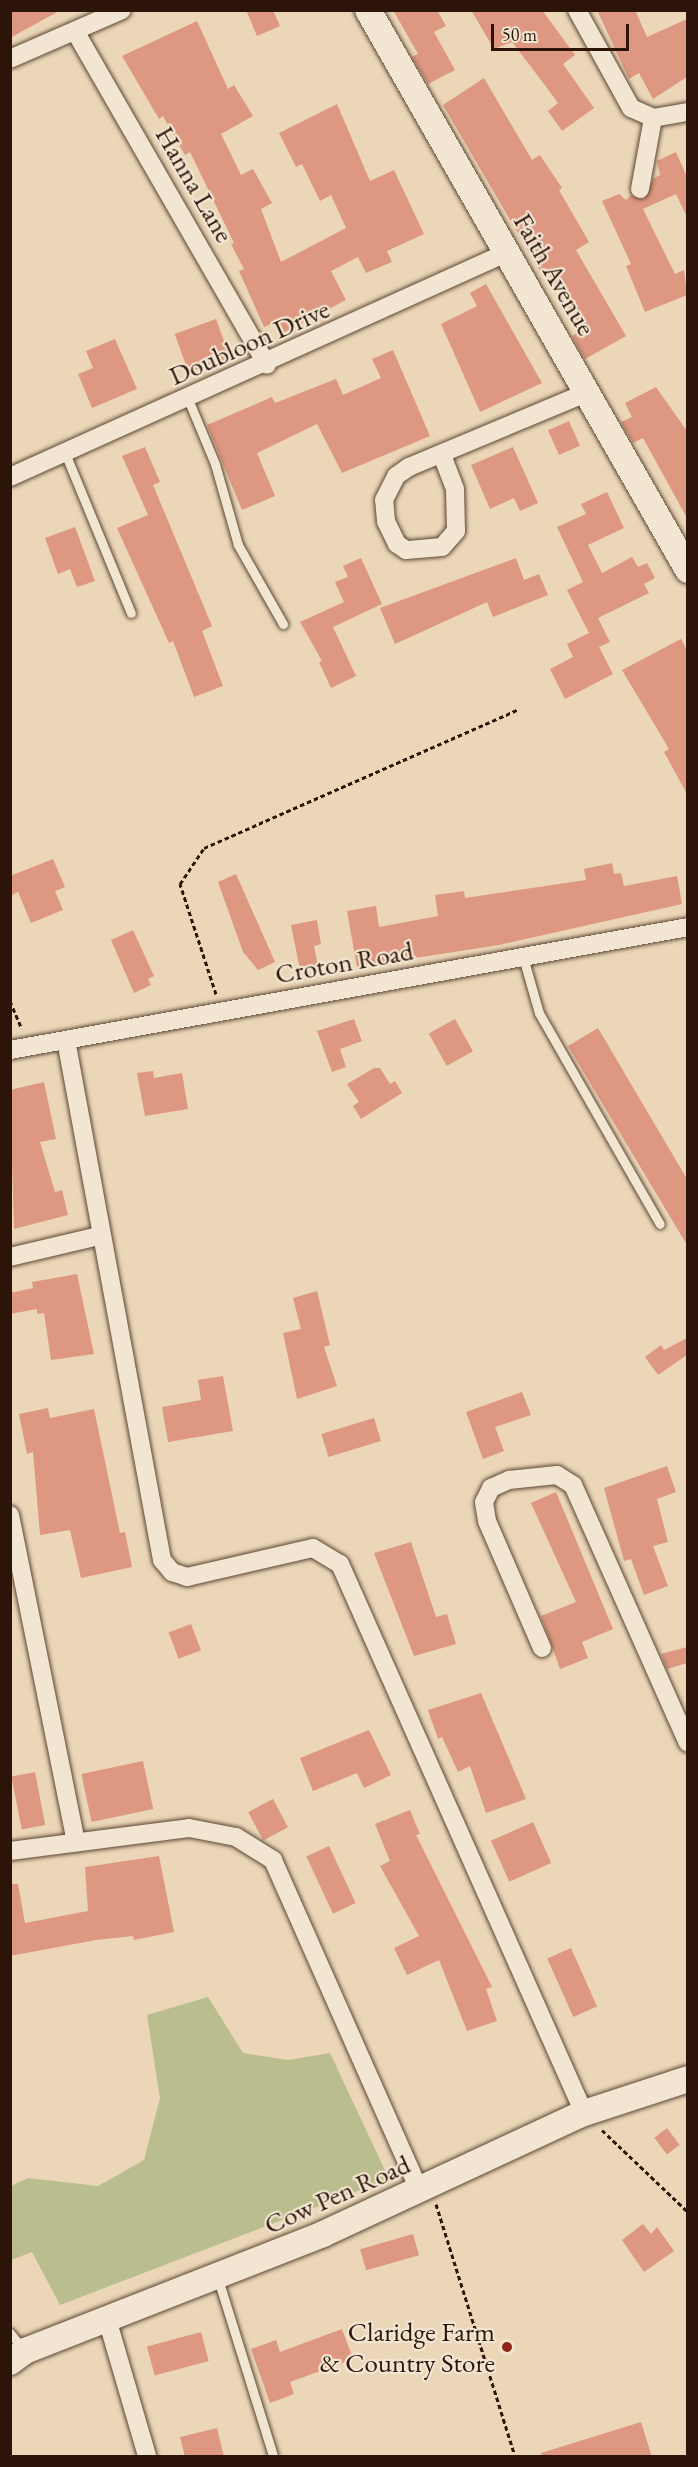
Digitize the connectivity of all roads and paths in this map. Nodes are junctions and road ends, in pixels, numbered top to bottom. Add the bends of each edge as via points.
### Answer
1 (122, 10) edge
2 (368, 10) edge
3 (577, 10) edge
4 (75, 31) junction
5 (10, 59) edge
6 (687, 112) edge
7 (653, 118) junction
8 (640, 189) dead end
9 (508, 252) junction
10 (267, 365) junction
11 (588, 392) junction
12 (188, 399) junction
13 (65, 453) junction
14 (441, 455) junction
15 (10, 477) edge
16 (687, 570) edge
17 (131, 613) dead end
18 (283, 624) dead end
19 (518, 710) dead end
20 (687, 927) edge
21 (523, 957) junction
22 (10, 1000) edge
23 (221, 1012) junction
24 (66, 1040) junction
25 (30, 1047) junction
26 (10, 1050) edge
27 (660, 1224) dead end
28 (99, 1236) junction
29 (10, 1257) edge
30 (10, 1515) edge
31 (542, 1648) dead end
32 (687, 1743) edge
33 (76, 1842) junction
34 (10, 1851) edge
35 (687, 2079) edge
36 (584, 2113) junction
37 (424, 2187) junction
38 (687, 2211) edge
39 (218, 2279) junction
40 (107, 2319) junction
41 (15, 2349) edge
42 (147, 2457) edge
43 (273, 2457) edge
44 (515, 2457) edge

1 - 4 street
2 - 9 main road, Faith Avenue
3 - 7 street via 623,98 637,113
4 - 5 street
4 - 10 street, Hanna Lane
6 - 7 street
7 - 8 street
9 - 10 street, Doubloon Drive
9 - 11 main road, Faith Avenue
10 - 12 street, Doubloon Drive
11 - 14 street
11 - 16 main road, Faith Avenue
12 - 13 street, Doubloon Drive
12 - 18 lane via 215,464 238,545
13 - 15 street, Doubloon Drive
13 - 17 lane
14 - 14 street via 455,489 456,531 442,547 406,550 397,544 386,521 386,490 403,470
19 - 23 path via 204,848 180,884
20 - 21 street, Croton Road
21 - 23 street, Croton Road
21 - 27 lane via 539,1012
22 - 25 path
23 - 24 street, Croton Road
24 - 25 street, Croton Road
24 - 28 street
25 - 26 street, Croton Road
28 - 29 street
28 - 36 street via 162,1560 172,1572 187,1577 313,1548 340,1564
30 - 33 street
31 - 32 street via 487,1521 484,1502 491,1488 509,1480 557,1475 573,1485
33 - 34 street
33 - 37 street via 174,1829 214,1830 236,1837 273,1860
35 - 36 main road, Cow Pen Road
36 - 37 main road, Cow Pen Road
36 - 38 path
37 - 39 main road, Cow Pen Road
37 - 44 path
39 - 40 main road, Cow Pen Road
39 - 43 lane
40 - 41 main road, Cow Pen Road
40 - 42 street

